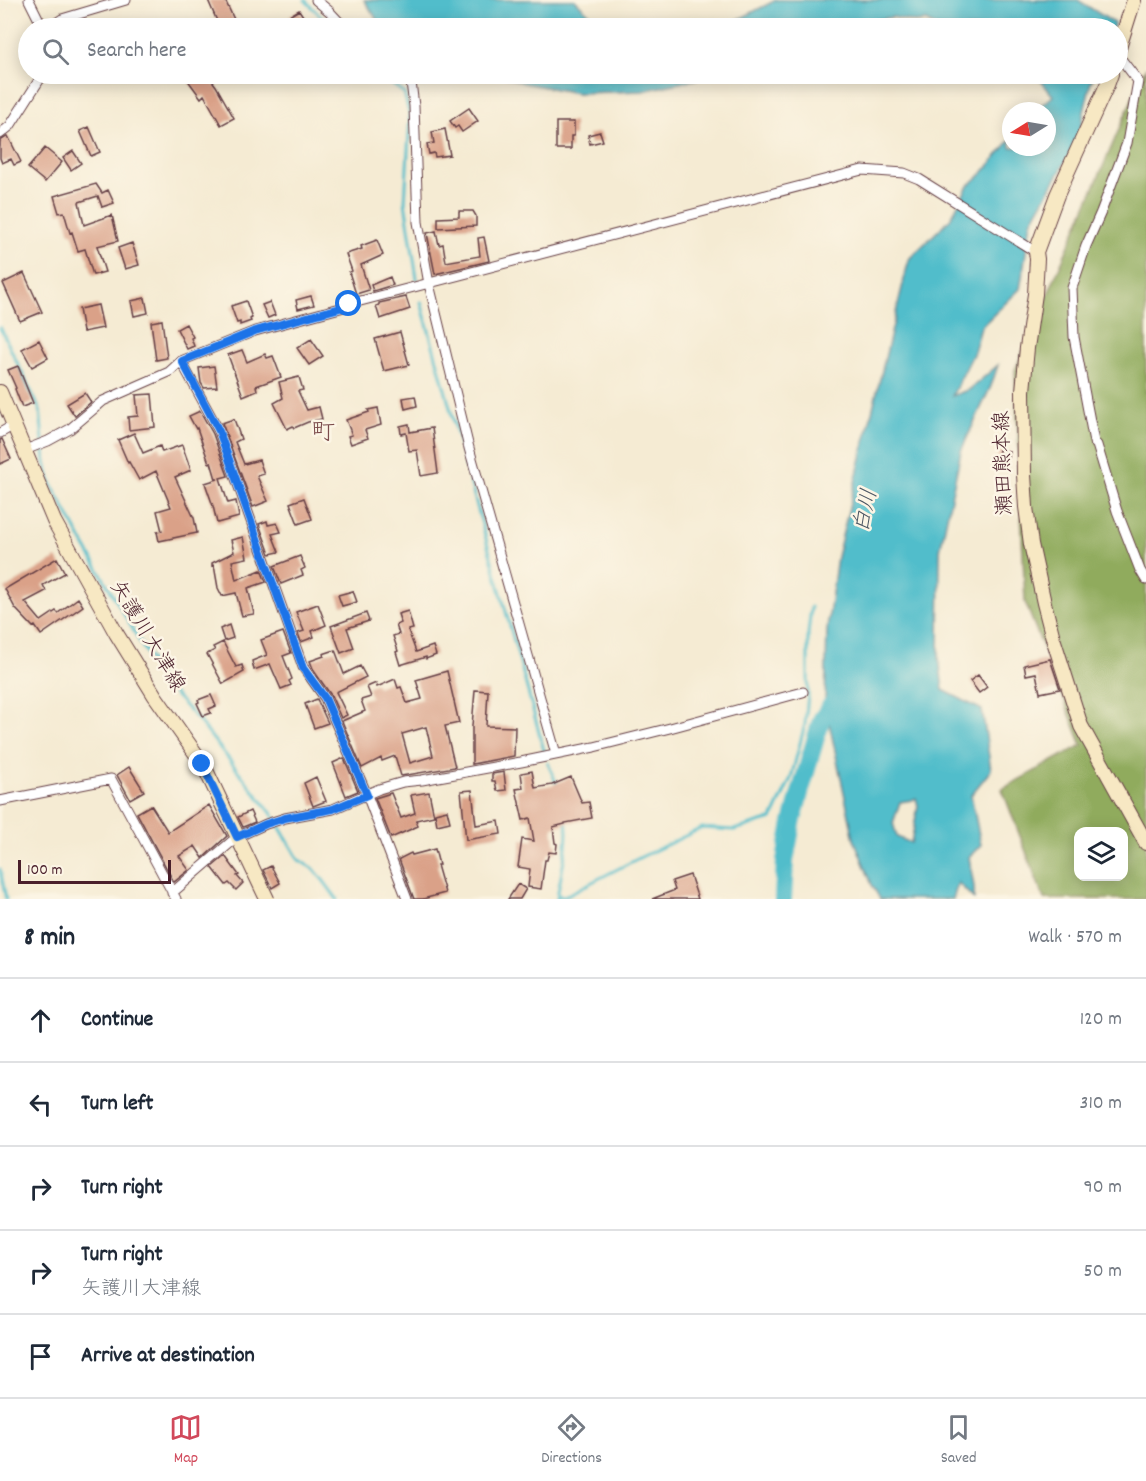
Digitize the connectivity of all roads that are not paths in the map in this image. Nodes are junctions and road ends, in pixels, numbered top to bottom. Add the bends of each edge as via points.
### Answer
1 (29, 0) edge
2 (126, 0) edge
3 (316, 0) edge
4 (1134, 0) edge
5 (38, 18) edge
6 (65, 18) edge
7 (336, 18) edge
8 (1128, 20) edge
9 (1128, 67) edge
10 (37, 84) edge
11 (411, 84) edge
12 (1107, 84) edge
13 (0, 134) edge
14 (1032, 250) junction
15 (429, 284) junction
16 (182, 361) junction
17 (0, 392) edge
18 (14, 425) junction
19 (0, 433) edge
20 (30, 447) junction
21 (1146, 580) edge
22 (803, 692) dead end
23 (556, 754) junction
24 (367, 795) junction
25 (0, 801) edge
26 (237, 837) junction
27 (1146, 843) edge
28 (174, 896) edge
29 (267, 899) edge
30 (407, 899) edge

1 - 5 street
2 - 6 street
3 - 7 street
4 - 8 main road
9 - 21 street via 1138,81 1131,125 1072,288 1072,309 1094,442
10 - 13 street via 10,126
11 - 15 street via 417,222
12 - 14 main road, 瀬田熊本線
14 - 15 street via 919,179 904,173 862,170
14 - 27 main road, 瀬田熊本線 via 1037,259 1035,294 1023,391 1024,475 1031,544 1051,629 1081,726
15 - 16 street via 255,331
15 - 23 street via 469,448
16 - 20 street via 169,372 103,401 70,429
16 - 24 street via 219,431 303,668 325,698
17 - 18 main road, 矢護川大津線
18 - 19 street
18 - 20 main road, 矢護川大津線
20 - 26 main road, 矢護川大津線 via 54,521 116,633 202,764
22 - 23 street
23 - 24 street via 403,782
24 - 26 street via 333,809 266,824
24 - 30 street
25 - 28 street via 111,778
26 - 28 street
26 - 29 main road, 矢護川大津線

